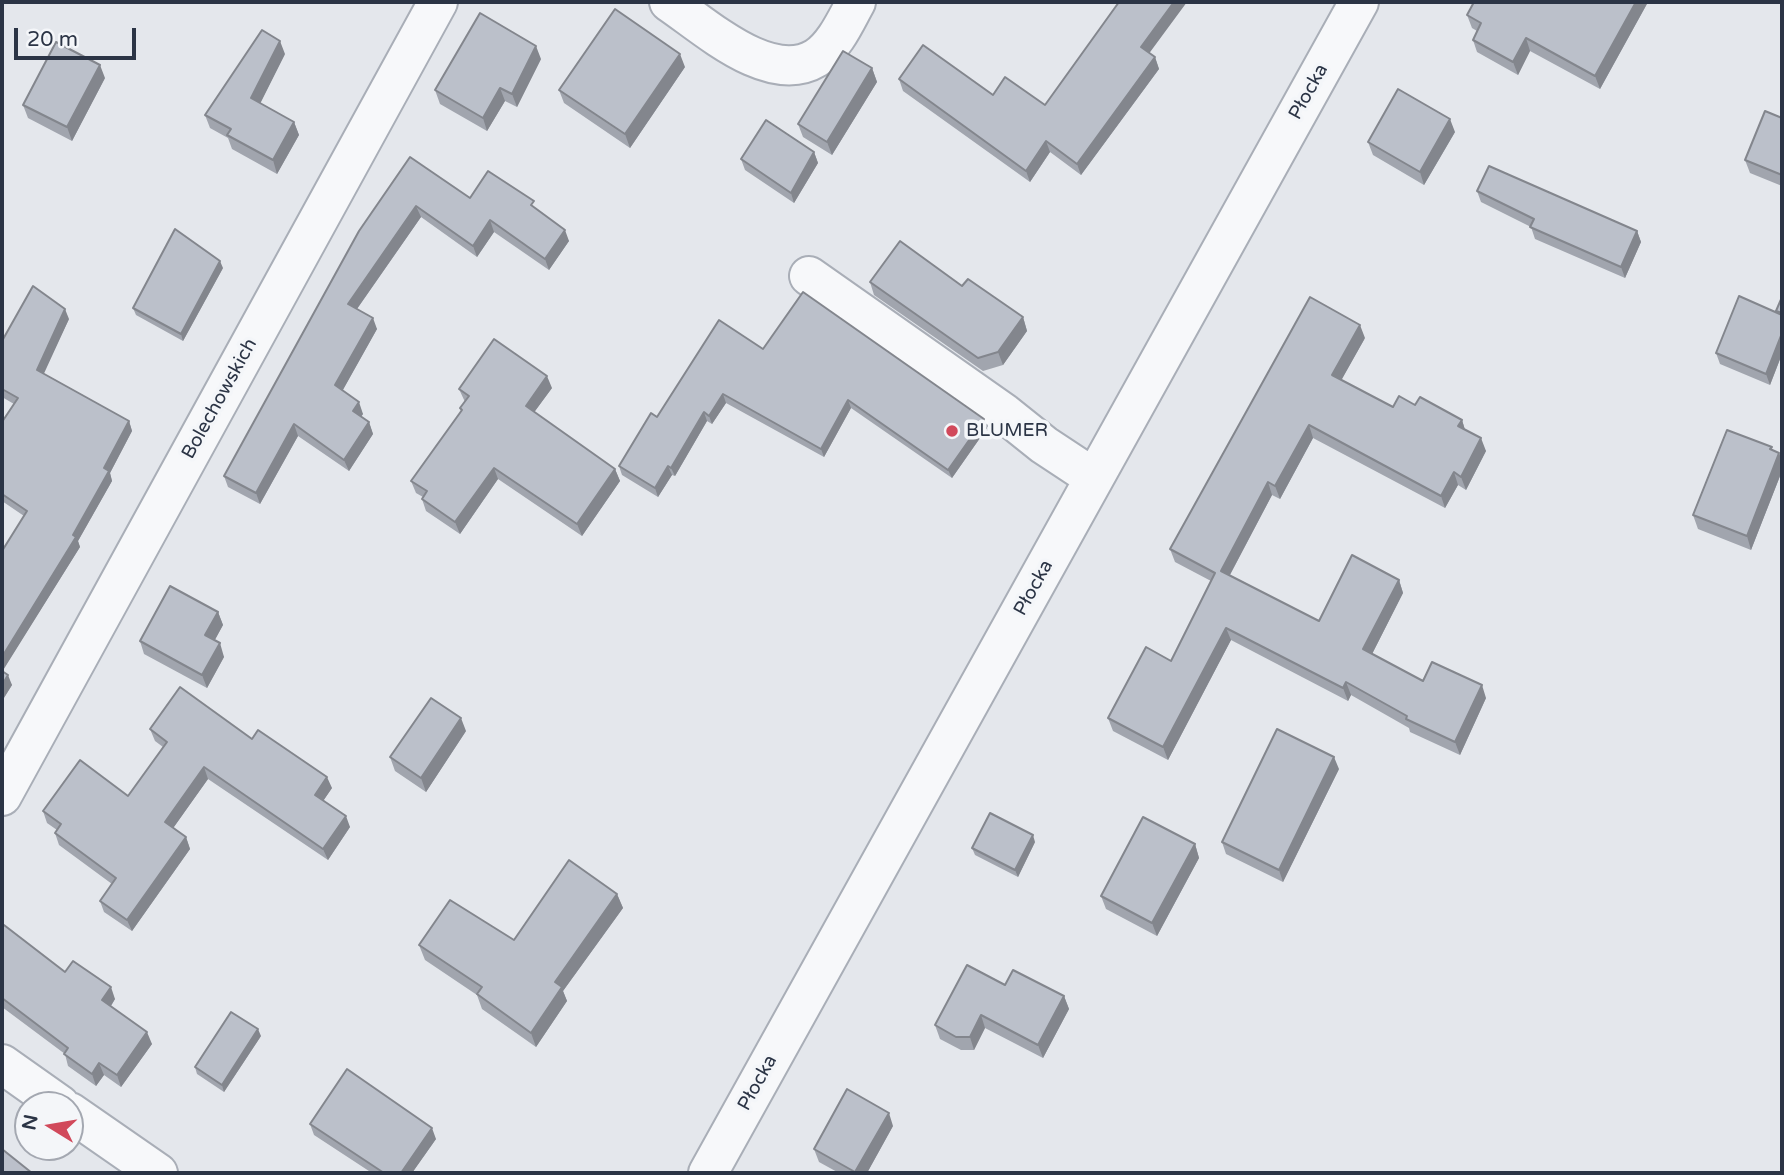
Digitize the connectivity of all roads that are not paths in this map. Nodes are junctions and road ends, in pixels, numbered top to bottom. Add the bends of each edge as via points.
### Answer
1 (438, 2) edge
2 (669, 2) edge
3 (856, 2) edge
4 (1359, 2) edge
5 (809, 276) dead end
6 (1094, 478) junction
7 (2, 796) edge
8 (2, 1064) edge
9 (40, 1091) edge
10 (84, 1122) edge
11 (158, 1173) edge
12 (708, 1173) edge

1 - 7 street, Bolechowskich
2 - 3 street via 749,56 777,66 797,66 817,57 840,32
4 - 6 street, Płocka
5 - 6 street
6 - 12 street, Płocka
8 - 9 street
10 - 11 street

